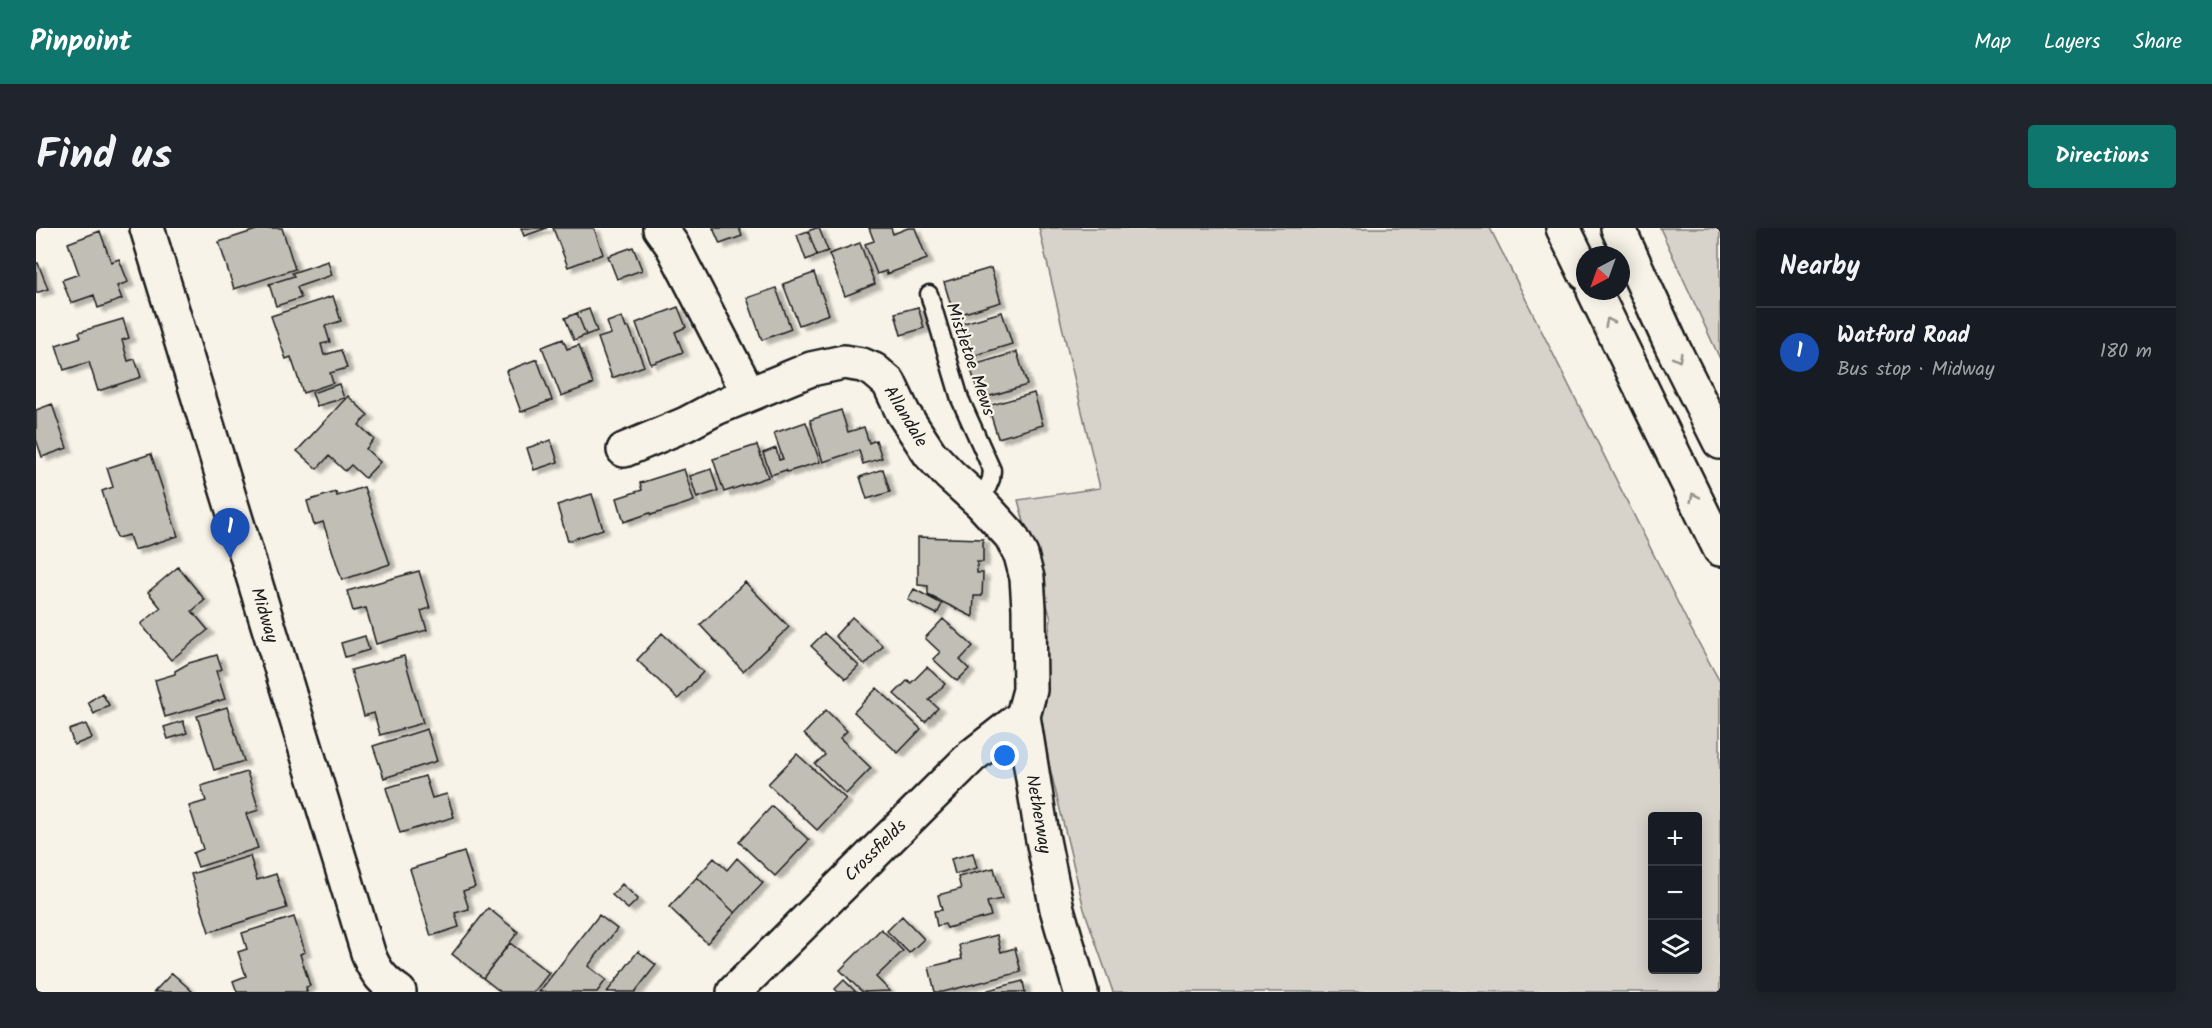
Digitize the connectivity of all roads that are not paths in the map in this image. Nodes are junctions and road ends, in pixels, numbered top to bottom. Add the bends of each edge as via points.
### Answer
1 (147, 228) edge
2 (660, 228) edge
3 (1563, 228) edge
4 (1618, 228) edge
5 (1576, 255) edge
6 (929, 294) dead end
7 (1598, 300) edge
8 (749, 394) junction
9 (1720, 442) edge
10 (624, 450) dead end
11 (981, 503) junction
12 (1720, 549) edge
13 (1023, 716) junction
14 (399, 992) edge
15 (734, 992) edge
16 (1081, 992) edge

1 - 14 main road, Midway via 369,956 374,970
2 - 8 main road
3 - 5 main road
4 -> 9 main road
6 - 11 lane, Mistletoe Mews via 960,399 992,470
12 -> 7 main road
8 - 10 main road, Allandale
8 - 11 main road, Allandale via 811,369 844,362 874,370 889,383 930,454
11 - 13 main road, Netherway via 1011,536 1027,578 1030,690
13 - 15 main road, Crossfields via 972,756
13 - 16 main road, Netherway via 1057,909

